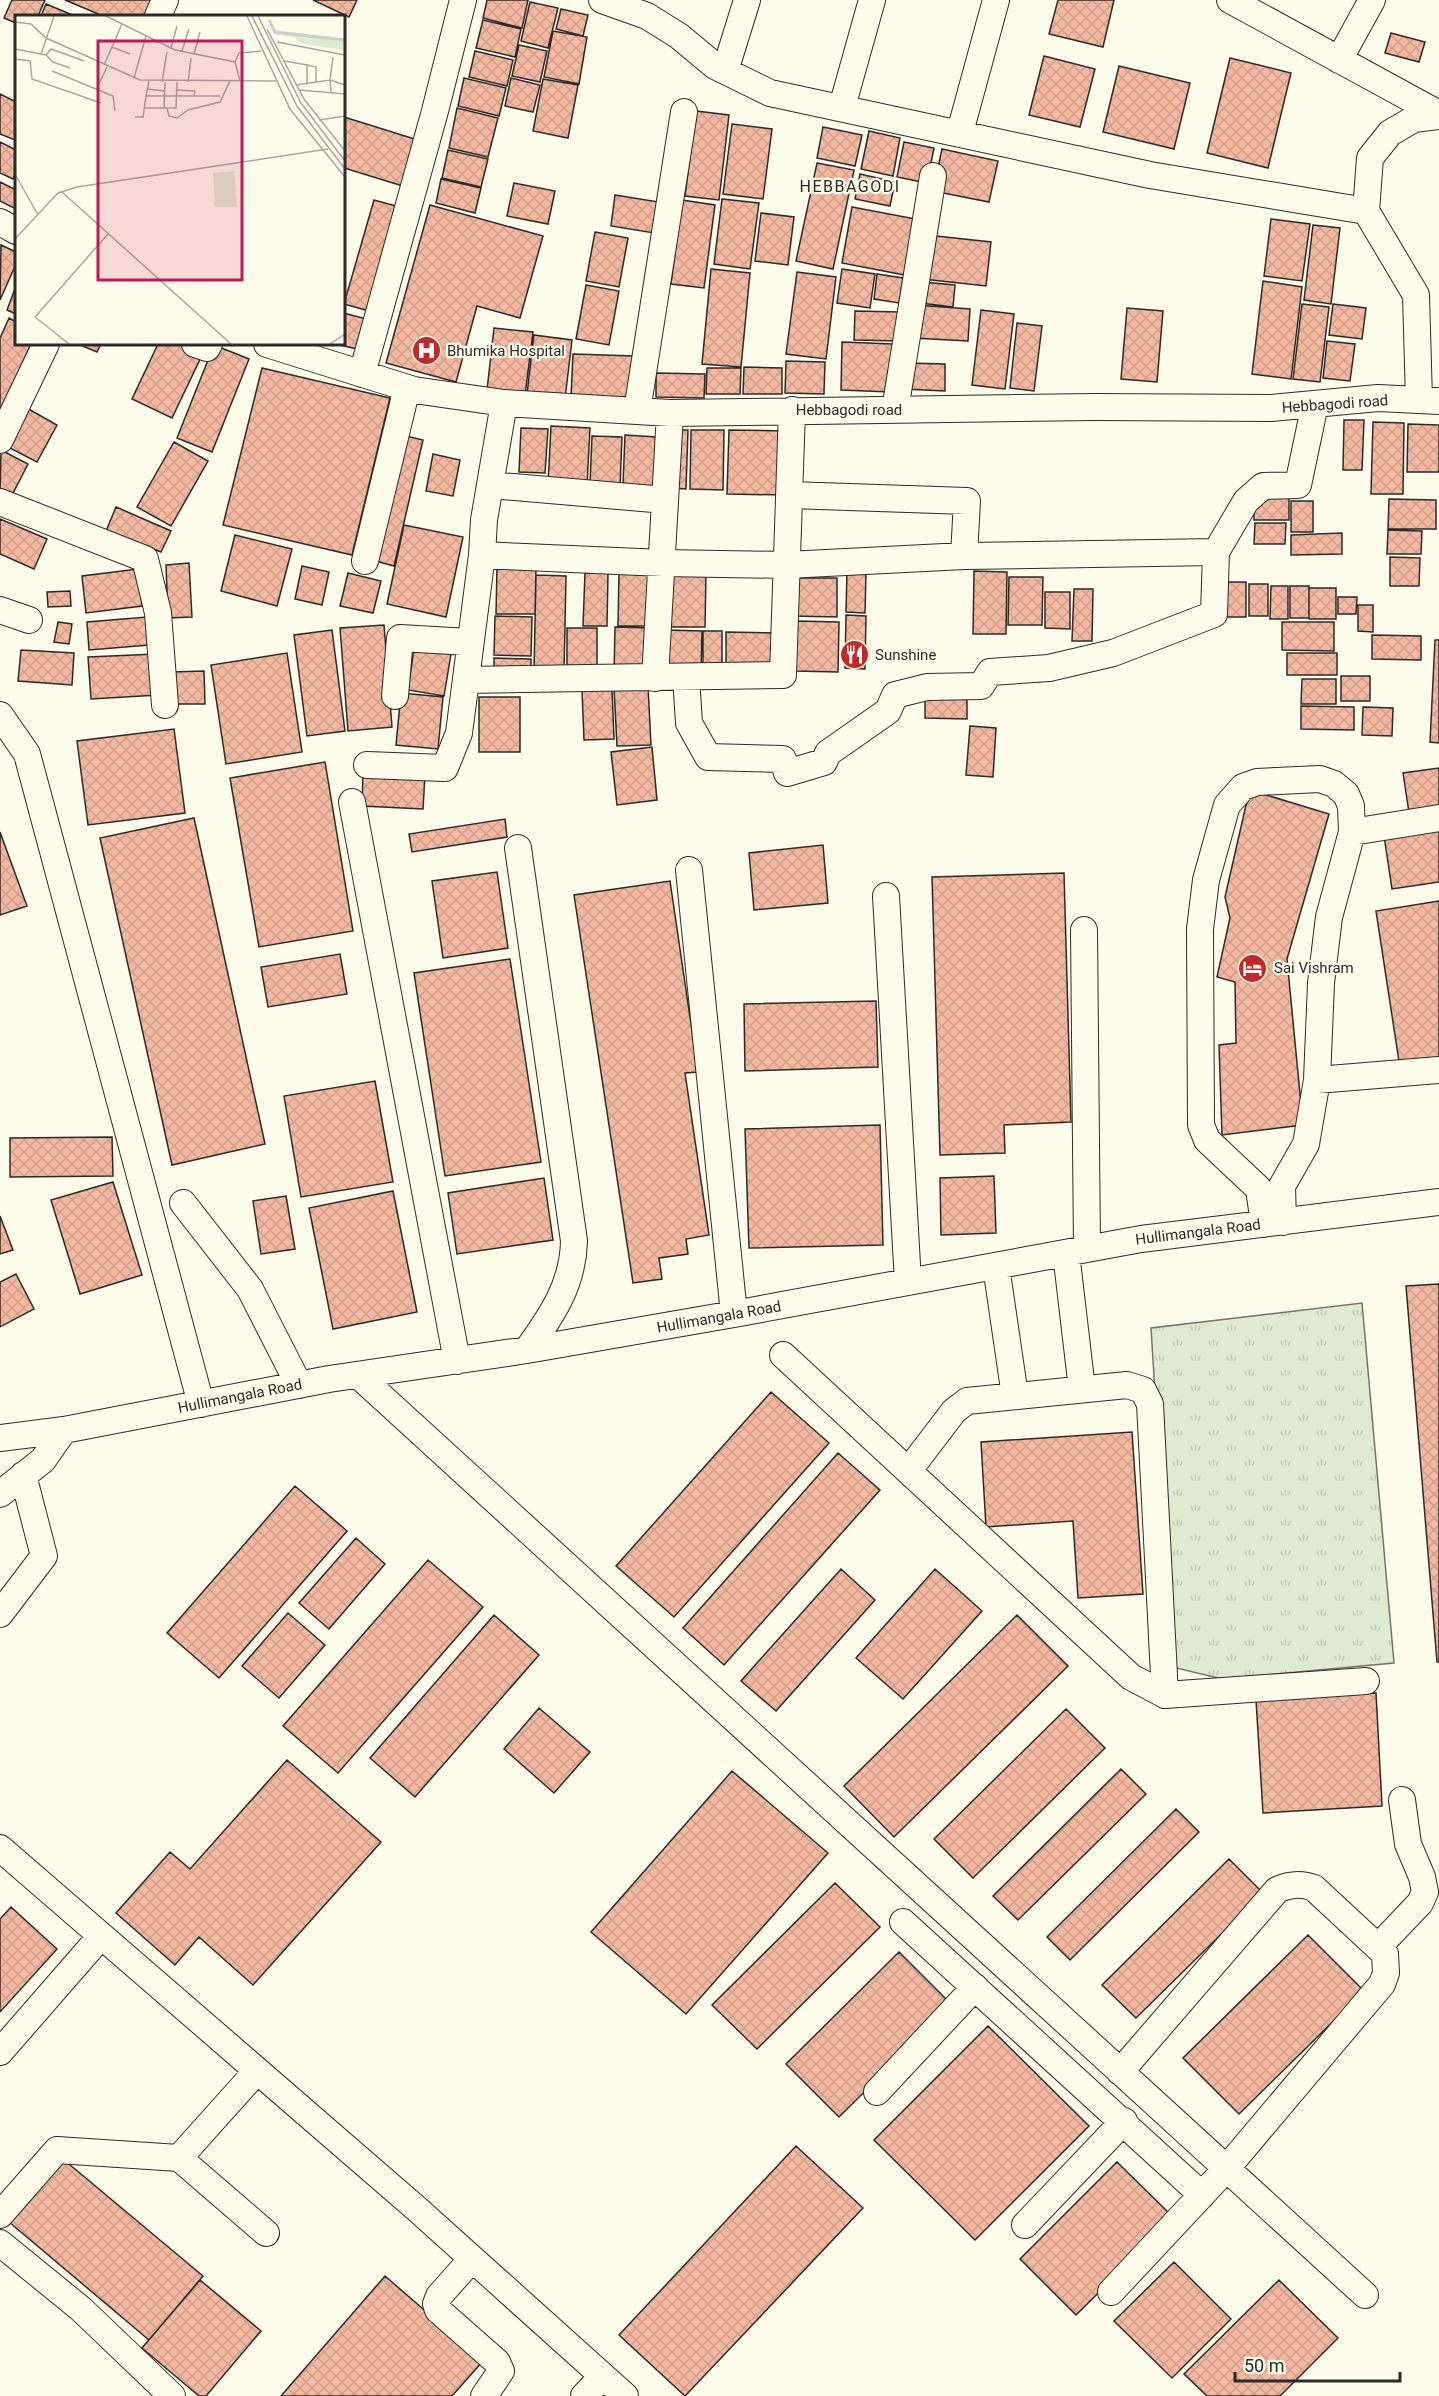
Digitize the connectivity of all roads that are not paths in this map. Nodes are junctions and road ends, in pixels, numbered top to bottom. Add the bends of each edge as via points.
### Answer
1 (165, 0) edge
2 (463, 0) edge
3 (602, 0) edge
4 (747, 0) edge
5 (872, 0) edge
6 (996, 0) edge
7 (1230, 0) edge
8 (1372, 0) edge
9 (158, 15) edge
10 (1339, 60) junction
11 (725, 71) junction
12 (842, 107) junction
13 (684, 112) dead end
14 (1439, 115) edge
15 (960, 132) junction
16 (933, 176) dead end
17 (1366, 211) junction
18 (0, 222) edge
19 (15, 230) edge
20 (46, 345) edge
21 (270, 345) edge
22 (362, 374) junction
23 (407, 388) junction
24 (1429, 400) edge
25 (504, 403) junction
26 (1315, 404) junction
27 (792, 410) junction
28 (895, 410) junction
29 (637, 411) junction
30 (670, 413) junction
31 (0, 440) edge
32 (490, 485) junction
33 (789, 495) junction
34 (665, 500) junction
35 (0, 502) edge
36 (1216, 552) junction
37 (482, 555) junction
38 (964, 556) junction
39 (365, 561) dead end
40 (663, 563) junction
41 (787, 565) junction
42 (0, 610) edge
43 (28, 620) dead end
44 (469, 642) junction
45 (686, 677) junction
46 (655, 678) junction
47 (466, 680) junction
48 (395, 696) dead end
49 (165, 705) dead end
50 (0, 715) edge
51 (367, 765) dead end
52 (352, 802) dead end
53 (1439, 818) edge
54 (1352, 832) junction
55 (518, 848) dead end
56 (689, 870) dead end
57 (886, 896) dead end
58 (1083, 930) dead end
59 (1439, 1070) edge
60 (1317, 1080) junction
61 (1271, 1188) junction
62 (1439, 1202) edge
63 (183, 1203) dead end
64 (1273, 1223) junction
65 (1077, 1251) junction
66 (996, 1266) junction
67 (908, 1282) junction
68 (734, 1314) junction
69 (528, 1350) junction
70 (783, 1355) dead end
71 (457, 1360) junction
72 (359, 1376) junction
73 (299, 1385) junction
74 (1082, 1389) junction
75 (1015, 1396) junction
76 (201, 1404) junction
77 (64, 1430) junction
78 (0, 1438) edge
79 (909, 1470) junction
80 (23, 1475) junction
81 (0, 1494) edge
82 (0, 1614) edge
83 (1366, 1681) dead end
84 (1165, 1695) junction
85 (1402, 1800) dead end
86 (0, 1848) edge
87 (903, 1922) dead end
88 (101, 1936) junction
89 (1379, 1946) junction
90 (975, 1987) junction
91 (0, 2052) edge
92 (257, 2071) junction
93 (1120, 2072) junction
94 (878, 2092) dead end
95 (1124, 2121) junction
96 (179, 2158) junction
97 (1226, 2169) junction
98 (1202, 2194) junction
99 (0, 2215) edge
100 (1025, 2225) dead end
101 (266, 2233) dead end
102 (0, 2243) edge
103 (472, 2259) junction
104 (1111, 2292) dead end
105 (1365, 2295) dead end
106 (603, 2376) junction
107 (172, 2396) edge
108 (484, 2396) edge
109 (584, 2396) edge
110 (625, 2396) edge

1 - 9 street
2 - 22 street
3 - 11 street via 647,16
4 - 11 street
5 - 12 street
6 - 15 street
7 - 10 street
8 - 10 street
10 - 14 street
11 - 12 street via 770,93
12 - 15 street
13 - 29 street
14 - 17 street via 1414,119 1390,133 1370,158
15 - 17 street via 1150,175
16 - 28 street
17 - 24 street via 1416,295
18 - 19 street
20 - 31 street
21 - 22 street, Hebbagodi road
22 - 23 street, Hebbagodi road
23 - 25 street, Hebbagodi road
23 - 39 street
24 - 26 street, Hebbagodi road via 1378,398
25 - 29 street, Hebbagodi road
25 - 32 street
26 - 28 street, Hebbagodi road via 1270,408
26 - 36 street via 1298,485 1263,486 1246,501
27 - 28 street, Hebbagodi road
27 - 30 street, Hebbagodi road
27 - 33 street
29 - 30 street, Hebbagodi road
30 - 34 street
32 - 34 street
32 - 37 street
33 - 38 street via 966,501
33 - 41 street
34 - 40 street
35 - 49 street via 145,559 158,613
36 - 38 street
36 - 45 street via 1214,614 1113,653 1049,668 990,672 981,686 927,687 895,695 888,711 828,753 824,762 787,773 783,759 708,757 689,723
37 - 40 street
37 - 44 street
38 - 41 street
40 - 41 street
40 - 46 street
41 - 45 street via 783,675
42 - 43 street
44 - 47 street
44 - 48 street via 400,638
45 - 46 street
46 - 47 street
47 - 51 street via 459,733 445,768
50 - 76 street via 27,754
52 - 71 street
53 - 54 street
54 - 60 street via 1329,917 1321,983
54 - 61 street via 1351,806 1346,794 1334,784 1320,778 1257,782 1235,793 1227,805 1206,880 1200,929 1201,1125 1207,1140
55 - 69 street via 574,1241 570,1276 561,1300
56 - 68 street
57 - 67 street
58 - 65 street
59 - 60 street
60 - 61 street via 1306,1144
61 - 64 street
62 - 64 street, Hullimangala Road
63 - 73 street via 250,1289
64 - 65 street, Hullimangala Road
65 - 66 street, Hullimangala Road
65 - 74 street
66 - 67 street, Hullimangala Road
66 - 75 street
67 - 68 street, Hullimangala Road
68 - 69 street, Hullimangala Road
69 - 71 street, Hullimangala Road
70 - 79 street
71 - 72 street, Hullimangala Road
72 - 73 street, Hullimangala Road
72 - 93 street
73 - 76 street, Hullimangala Road
74 - 75 street
74 - 84 street via 1127,1385 1143,1390 1149,1397
75 - 79 street via 975,1399 961,1406
76 - 77 street, Hullimangala Road
77 - 78 street, Hullimangala Road
77 - 80 street via 43,1460
79 - 84 street via 1108,1658 1131,1677
80 - 81 street
80 - 82 street via 44,1556
83 - 84 street
85 - 89 street via 1408,1844 1425,1892 1420,1903
86 - 88 street
87 - 90 street
88 - 91 street
88 - 92 street
89 - 93 street via 1314,1888 1285,1886 1277,1890
89 - 97 street via 1387,1963 1382,1984
90 - 94 street
90 - 95 street
92 - 96 street
92 - 103 street
93 - 97 street
95 - 98 street
95 - 100 street
96 - 99 street via 57,2150
96 - 101 street
97 - 98 street
97 - 105 street
98 - 104 street
102 - 107 street via 81,2309
103 - 106 street
103 - 108 street via 436,2304 497,2362 501,2371
106 - 109 street
106 - 110 street

